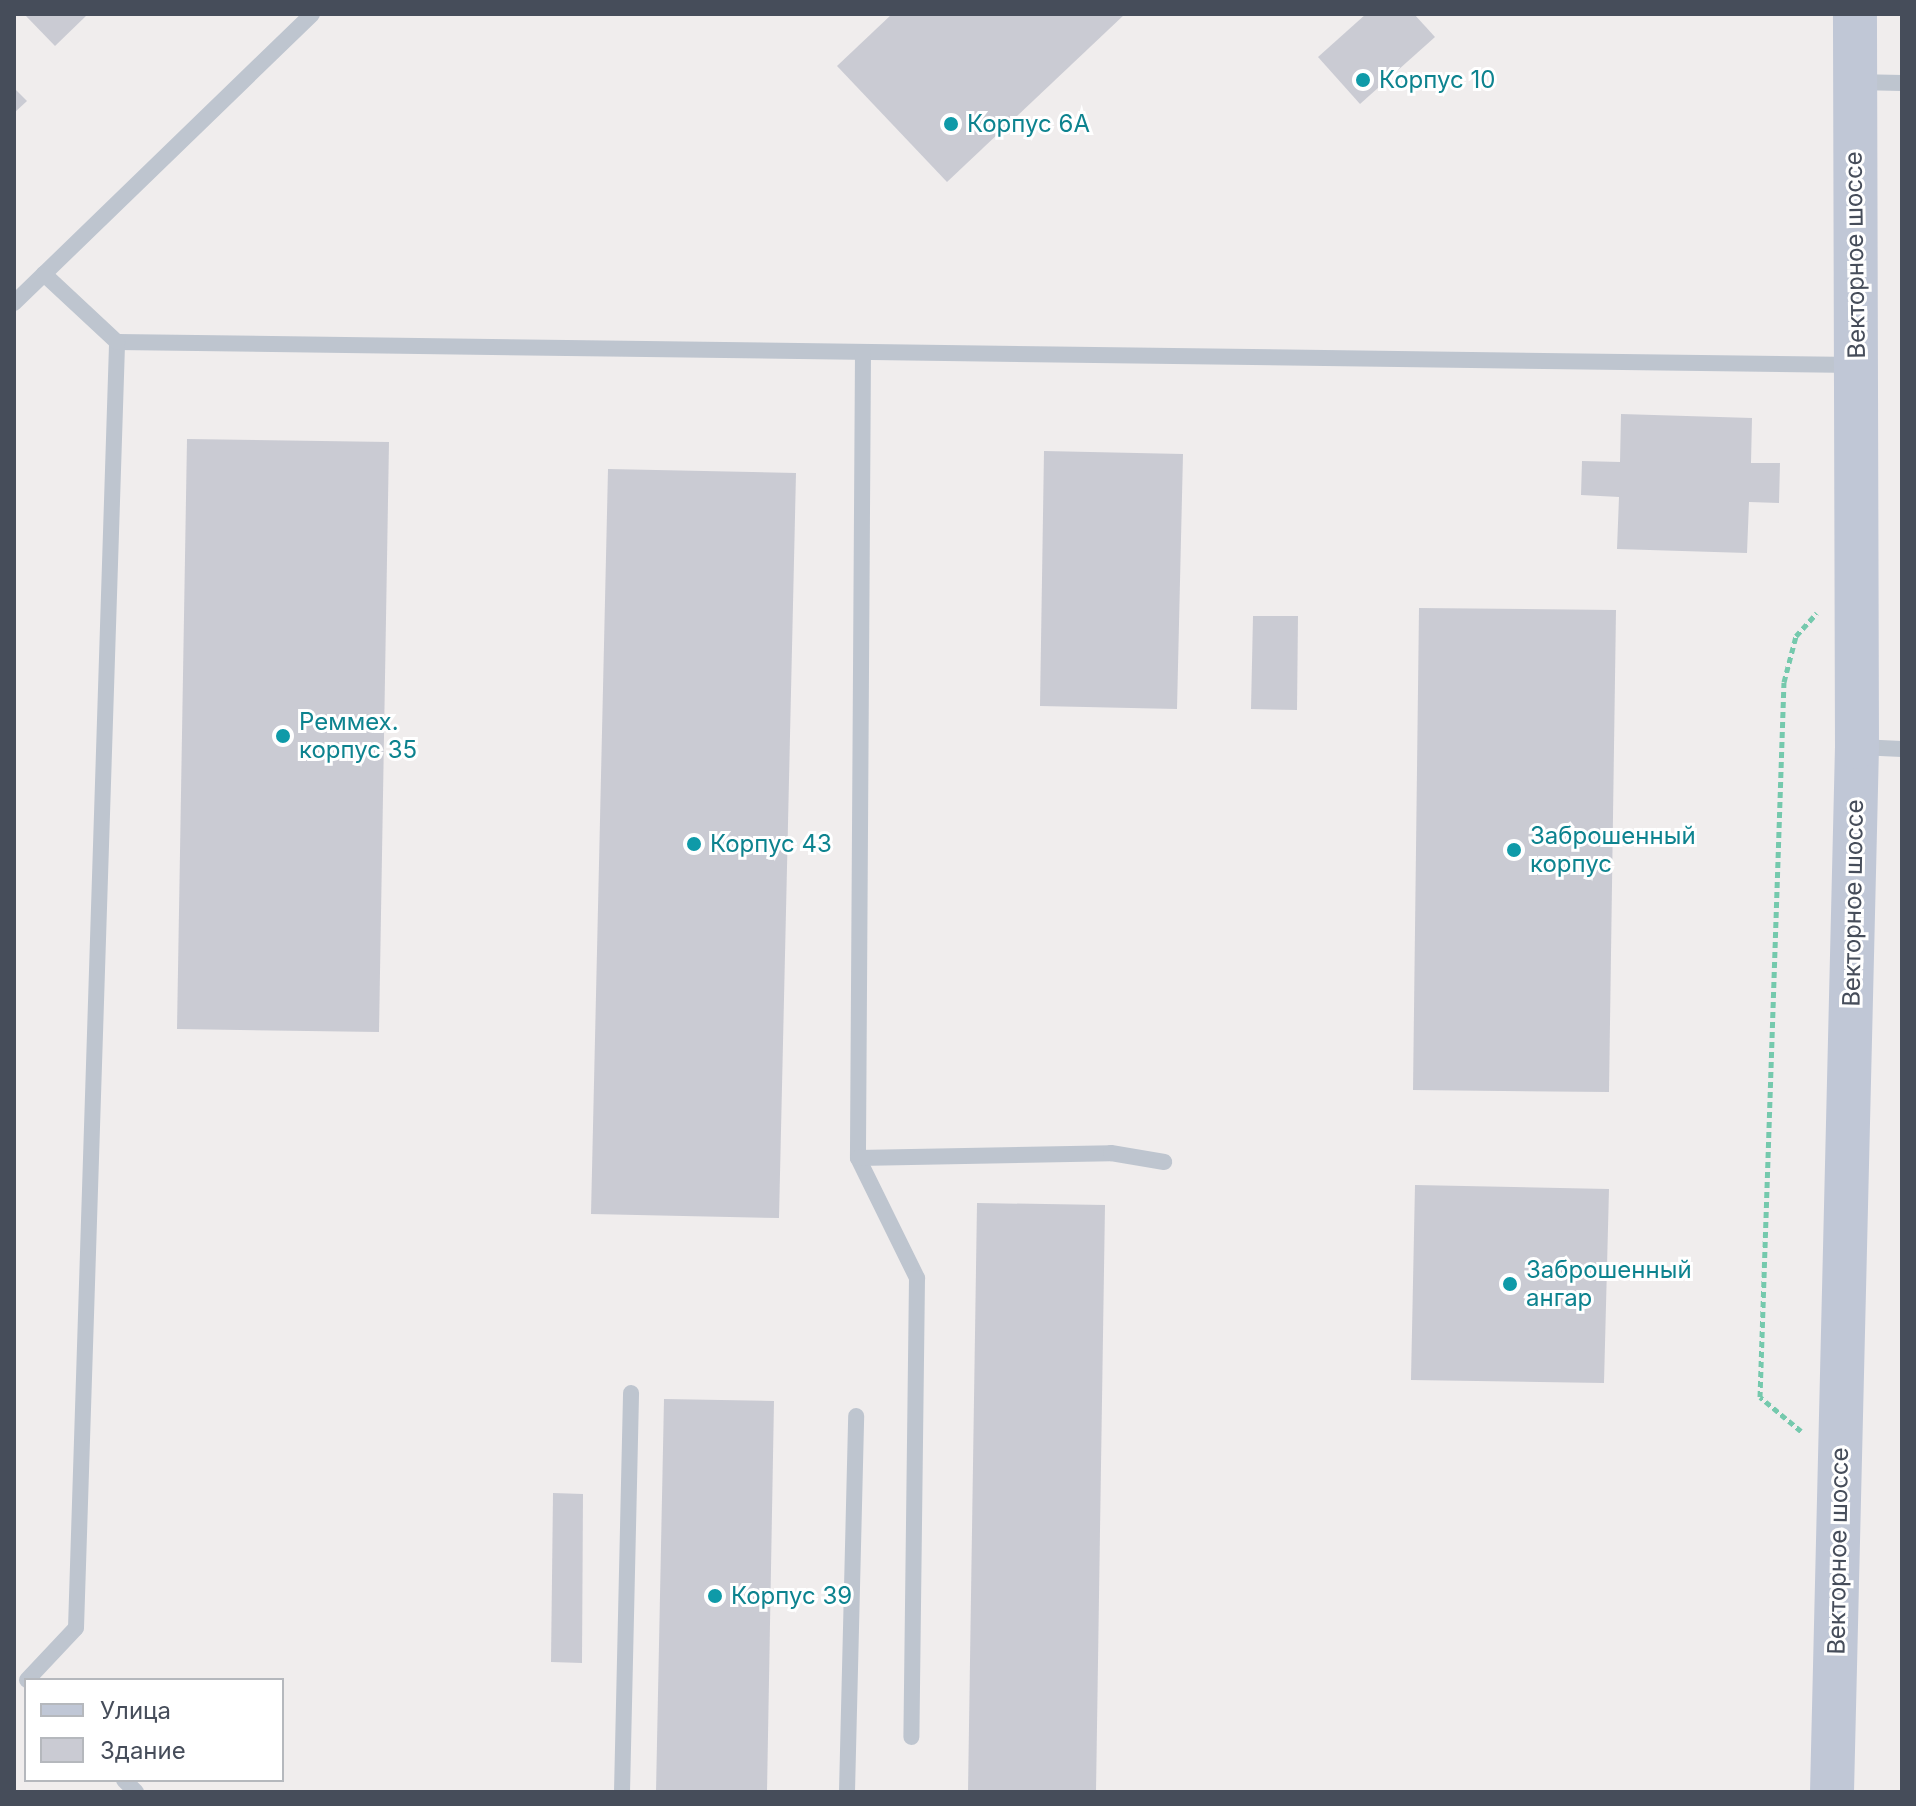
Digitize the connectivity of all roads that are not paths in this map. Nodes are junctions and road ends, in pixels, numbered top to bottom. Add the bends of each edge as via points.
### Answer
1 (312, 14) edge
2 (1855, 14) edge
3 (1854, 82) junction
4 (1902, 83) edge
5 (44, 274) junction
6 (14, 303) edge
7 (117, 342) junction
8 (863, 352) junction
9 (1857, 365) junction
10 (1857, 747) junction
11 (1902, 749) edge
12 (858, 1158) junction
13 (1164, 1162) dead end
14 (631, 1393) dead end
15 (856, 1416) dead end
16 (28, 1678) edge
17 (911, 1737) dead end
18 (622, 1792) edge
19 (847, 1792) edge
20 (1832, 1792) edge

1 - 5 lane
2 - 3 main road, Векторное шоссе
3 - 4 lane
3 - 9 main road, Векторное шоссе
5 - 6 lane
5 - 7 lane
7 - 8 lane
7 - 16 lane via 76,1628
8 - 9 lane
8 - 12 lane
9 - 10 main road, Векторное шоссе
10 - 11 lane
10 - 20 main road, Векторное шоссе
12 - 13 lane via 1111,1153
12 - 17 lane via 917,1278
14 - 18 lane
15 - 19 lane

